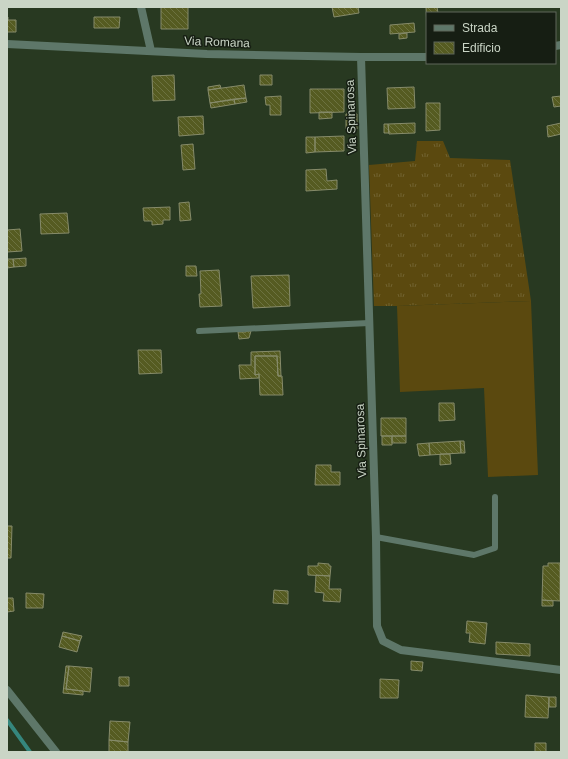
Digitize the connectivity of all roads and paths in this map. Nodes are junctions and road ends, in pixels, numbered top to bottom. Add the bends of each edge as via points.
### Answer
1 (141, 7) edge
2 (7, 44) edge
3 (151, 51) junction
4 (361, 57) junction
5 (426, 57) edge
6 (369, 323) junction
7 (199, 331) dead end
8 (495, 497) dead end
9 (376, 537) junction
10 (561, 670) edge
11 (7, 690) edge
12 (56, 752) edge

1 - 3 street
2 - 3 street, Via Romana
3 - 4 street, Via Romana
4 - 5 street, Via Romana
4 - 6 street, Via Spinarosa
6 - 7 lane
6 - 9 street, Via Spinarosa
8 - 9 lane via 495,548 474,555
9 - 10 street, Via Spinarosa via 377,626 383,641 401,650
11 - 12 street

